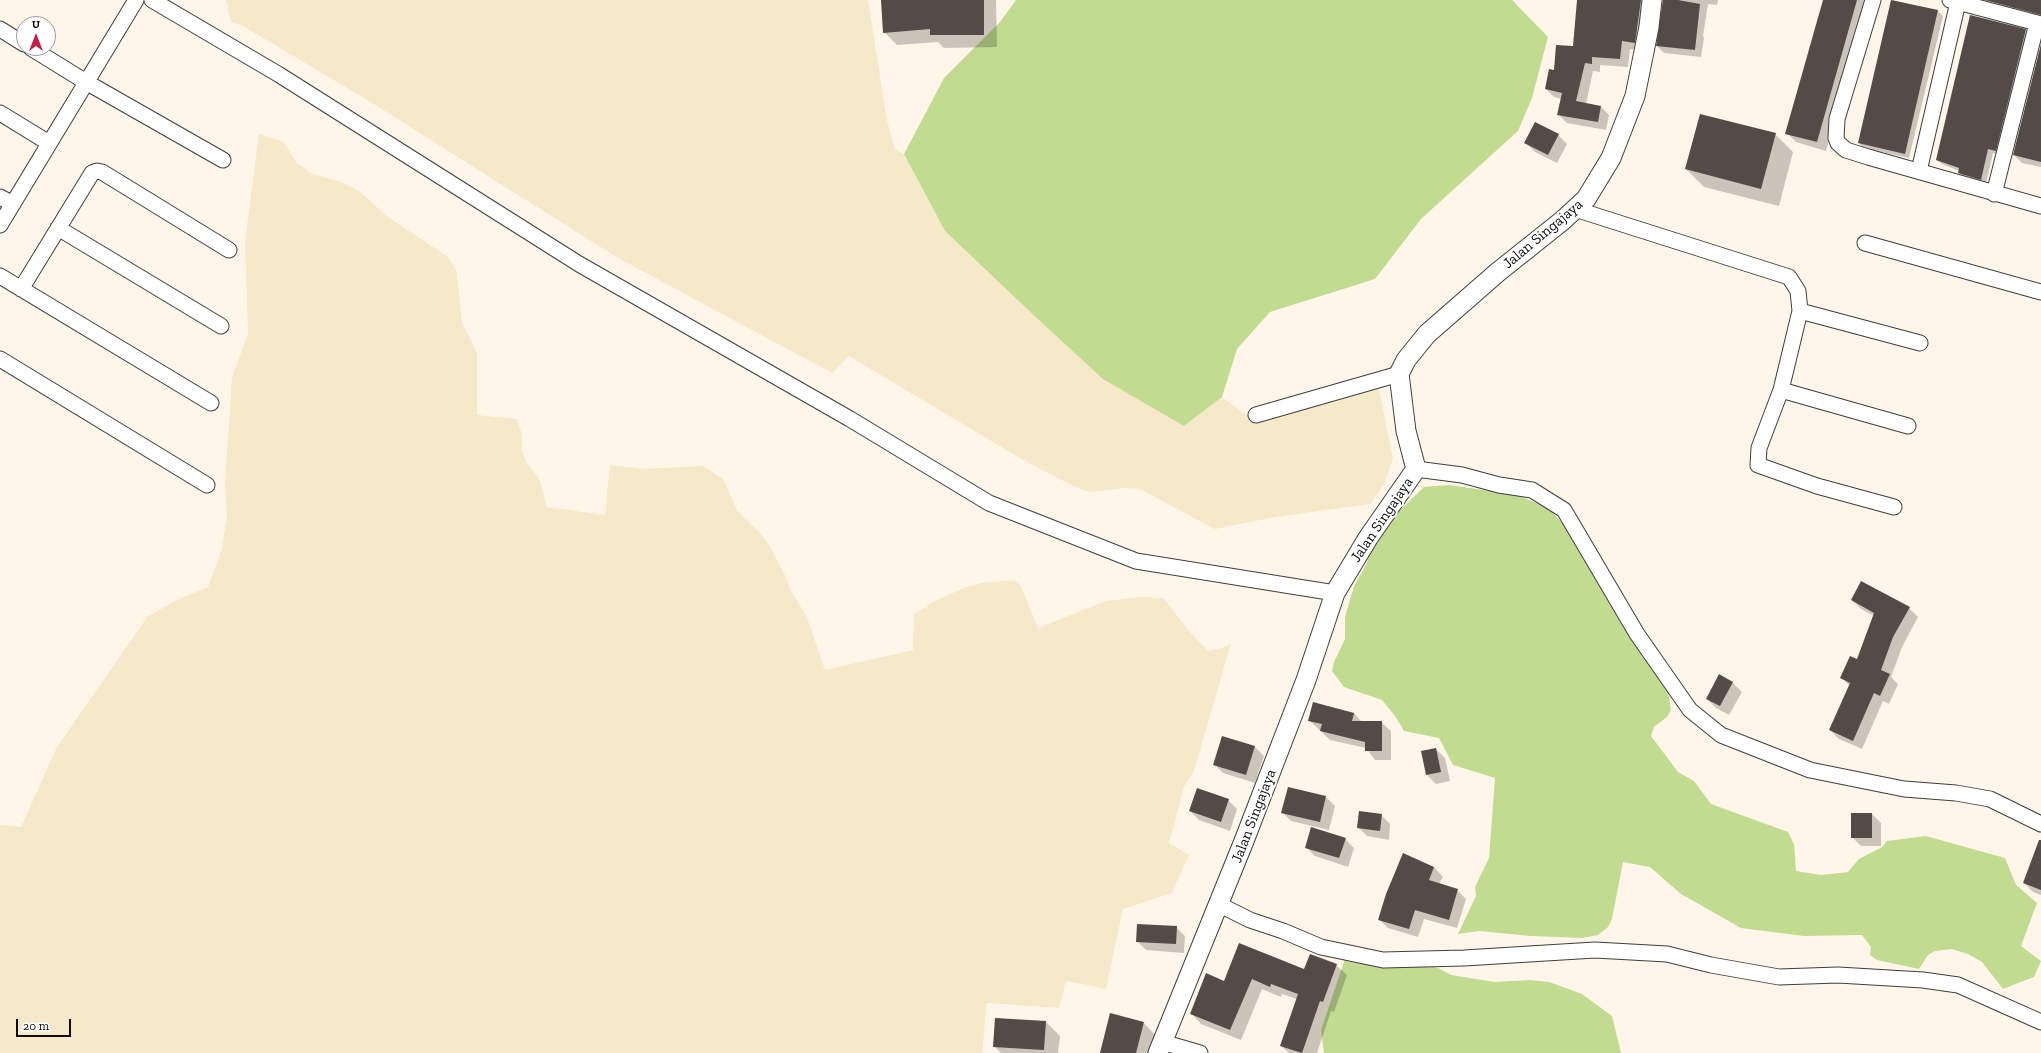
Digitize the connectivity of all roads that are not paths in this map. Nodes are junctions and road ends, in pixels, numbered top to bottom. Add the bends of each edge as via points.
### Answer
1 (136, 0) edge
2 (152, 0) edge
3 (1652, 0) edge
4 (1873, 0) edge
5 (1954, 1) edge
6 (2039, 24) edge
7 (0, 29) edge
8 (16, 39) edge
9 (44, 56) edge
10 (86, 82) junction
11 (0, 113) edge
12 (49, 143) junction
13 (223, 160) dead end
14 (1919, 171) junction
15 (1994, 194) junction
16 (6, 200) edge
17 (2041, 206) edge
18 (1575, 209) junction
19 (0, 225) edge
20 (58, 228) junction
21 (1865, 243) dead end
22 (229, 250) dead end
23 (0, 276) edge
24 (21, 289) junction
25 (2041, 292) edge
26 (1800, 311) junction
27 (221, 326) dead end
28 (1920, 343) dead end
29 (0, 359) edge
30 (1399, 374) junction
31 (1781, 390) junction
32 (211, 403) dead end
33 (1256, 415) dead end
34 (1908, 426) dead end
35 (1416, 469) junction
36 (207, 485) dead end
37 (1894, 507) dead end
38 (1335, 593) junction
39 (2041, 824) edge
40 (1218, 904) junction
41 (2041, 1022) edge
42 (1160, 1048) edge
43 (1200, 1053) edge

1 - 10 street
2 - 38 street via 278,74 579,264 850,419 989,504 1136,560
3 - 18 street, Jalan Singajaya via 1635,96 1611,158 1586,199
4 - 14 street via 1837,119 1836,138 1846,150
5 - 6 street
5 - 14 street
6 - 15 street
7 - 8 street
9 - 10 street
10 - 12 street
10 - 13 street
11 - 12 street
12 - 16 street
14 - 15 street
15 - 17 street
16 - 19 street
18 - 26 street via 1789,277 1798,292
18 - 30 street, Jalan Singajaya via 1426,334 1406,360
20 - 22 street via 92,173 97,171
20 - 24 street
20 - 27 street
21 - 25 street
23 - 24 street
24 - 32 street
26 - 28 street
26 - 31 street
29 - 36 street
30 - 33 street
30 - 35 street, Jalan Singajaya via 1406,431
31 - 34 street
31 - 37 street via 1759,448 1758,465 1816,486
35 - 38 street, Jalan Singajaya via 1368,538
35 - 39 street via 1462,475 1499,485 1532,490 1564,510 1637,634 1690,710 1721,734 1810,770 1904,789 1956,793 1990,799
38 - 40 street, Jalan Singajaya via 1306,680
40 - 41 street via 1250,920 1321,947 1377,959 1464,958 1595,950 1667,954 1779,977 1838,975 1923,980 1958,986
40 - 42 street, Jalan Singajaya
42 - 43 street

